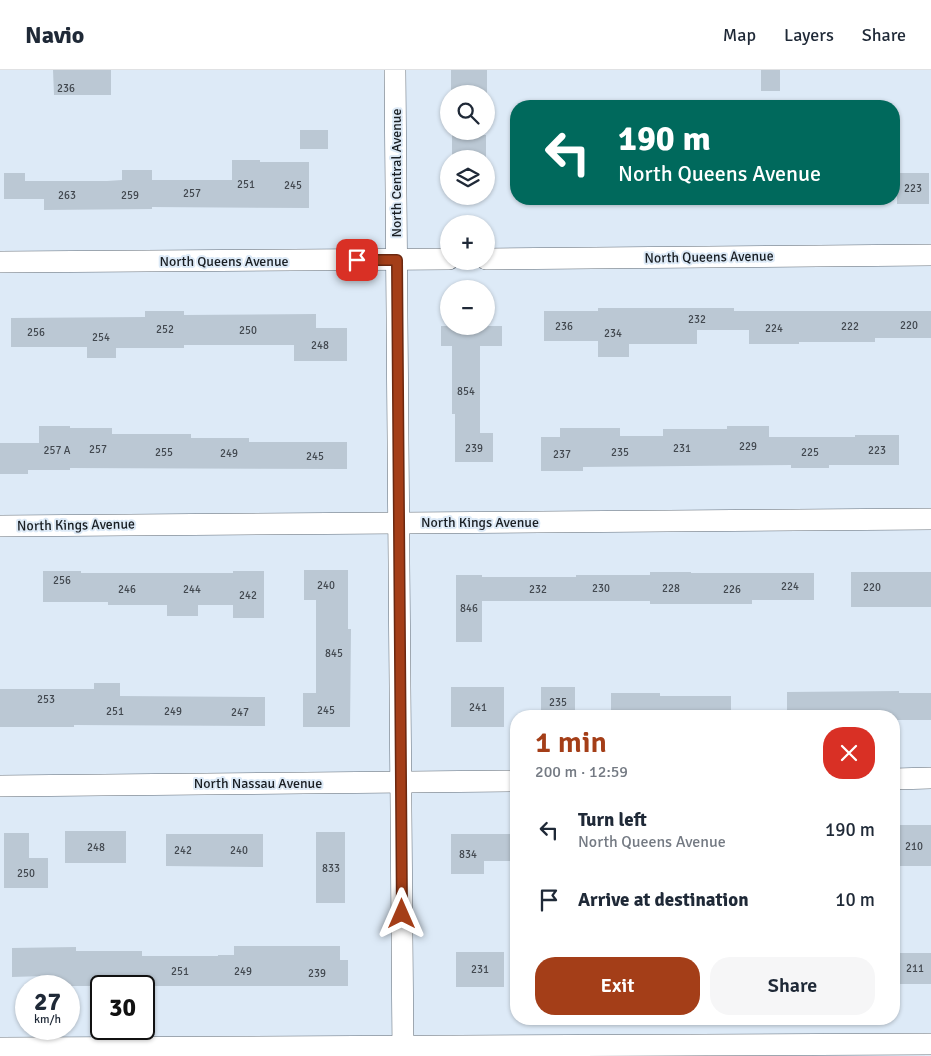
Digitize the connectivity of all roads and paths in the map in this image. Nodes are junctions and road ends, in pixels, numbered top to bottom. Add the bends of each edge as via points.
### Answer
1 (395, 70) edge
2 (931, 255) edge
3 (495, 259) edge
4 (397, 260) junction
5 (440, 260) edge
6 (0, 262) edge
7 (931, 519) edge
8 (399, 522) junction
9 (0, 526) edge
10 (931, 778) edge
11 (900, 779) edge
12 (510, 781) edge
13 (401, 782) junction
14 (0, 786) edge
15 (931, 1044) edge
16 (0, 1048) edge
17 (403, 1051) edge

1 - 4 street, North Central Avenue
2 - 3 street, North Queens Avenue
4 - 5 street, North Queens Avenue
4 - 6 street, North Queens Avenue
4 - 8 street, North Central Avenue
7 - 8 street, North Kings Avenue
8 - 9 street, North Kings Avenue
8 - 13 street, North Central Avenue
10 - 11 street
12 - 13 street, North Nassau Avenue
13 - 14 street, North Nassau Avenue
13 - 17 street, North Central Avenue
15 - 17 street
16 - 17 street

